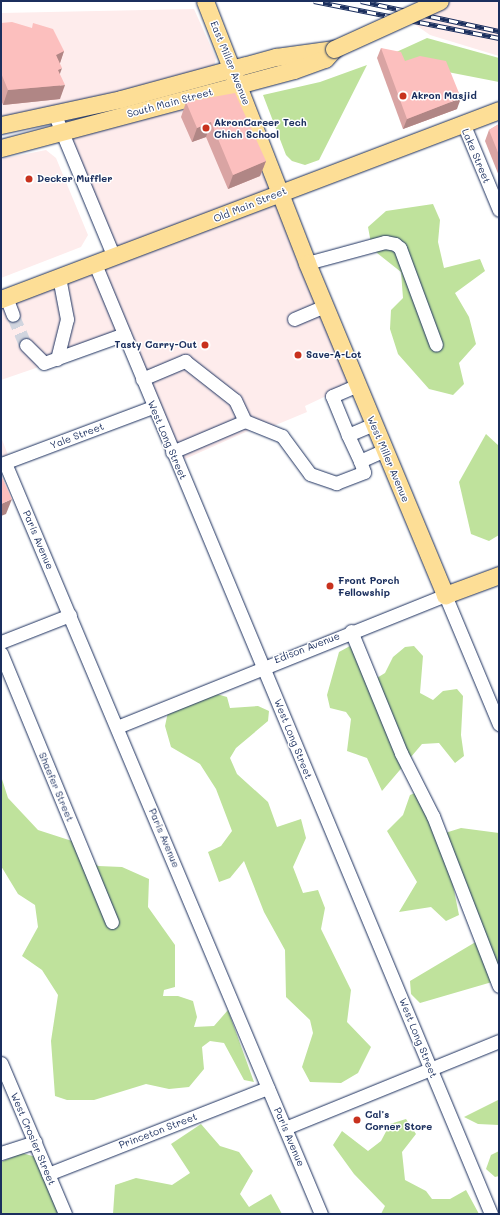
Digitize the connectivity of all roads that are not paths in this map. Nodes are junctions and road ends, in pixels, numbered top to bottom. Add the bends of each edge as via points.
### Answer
1 (205, 1) edge
2 (440, 1) edge
3 (236, 76) junction
4 (499, 110) edge
5 (54, 113) junction
6 (462, 123) junction
7 (1, 125) edge
8 (62, 133) junction
9 (1, 148) edge
10 (279, 193) junction
11 (499, 210) edge
12 (114, 257) junction
13 (307, 263) junction
14 (95, 264) junction
15 (59, 277) junction
16 (3, 298) edge
17 (325, 306) junction
18 (13, 315) tunnel mouth
19 (294, 319) dead end
20 (124, 334) junction
21 (26, 345) tunnel mouth
22 (436, 345) dead end
23 (57, 359) junction
24 (142, 379) junction
25 (358, 385) junction
26 (153, 407) junction
27 (245, 421) junction
28 (374, 424) junction
29 (348, 435) junction
30 (385, 450) junction
31 (172, 452) junction
32 (360, 461) junction
33 (3, 463) edge
34 (499, 575) edge
35 (445, 595) junction
36 (70, 615) junction
37 (351, 631) junction
38 (1, 642) edge
39 (1, 653) edge
40 (264, 666) junction
41 (499, 724) edge
42 (117, 727) junction
43 (112, 922) dead end
44 (499, 986) edge
45 (499, 1041) edge
46 (1, 1063) edge
47 (431, 1068) junction
48 (268, 1088) junction
49 (285, 1128) junction
50 (34, 1142) junction
51 (1, 1153) edge
52 (48, 1174) junction
53 (65, 1214) edge
54 (321, 1214) edge
55 (491, 1214) edge

1 - 3 main road, East Miller Avenue
2 - 3 main road, South Main Street, bridge via 334,48 325,59
3 - 5 main road, South Main Street
3 - 8 main road, South Main Street
3 - 10 main road, East Miller Avenue
4 - 6 main road, Old Main Street
5 - 7 main road, South Main Street
5 - 8 street
6 - 10 main road, Old Main Street
6 - 11 street, Lake Street
8 - 9 main road, South Main Street
8 - 12 street
10 - 12 main road, Old Main Street
10 - 13 main road, West Miller Avenue
12 - 14 main road, Old Main Street
13 - 17 main road, West Miller Avenue
13 - 22 street via 385,242 395,244 400,248
14 - 15 main road, Old Main Street
14 - 20 street, West Long Street
15 - 16 main road, Old Main Street
15 - 23 street via 67,319
16 - 18 street
17 - 19 street
17 - 25 main road, West Miller Avenue
20 - 23 street
20 - 24 street, West Long Street
21 - 23 street via 44,363
24 - 26 street, West Long Street
24 - 27 street via 185,361 235,400
25 - 28 main road, West Miller Avenue
25 - 29 street via 332,396
26 - 31 street, West Long Street
26 - 33 street, Yale Street
27 - 31 street
27 - 32 street via 282,436 310,474 323,481 336,483 364,472
28 - 29 street
28 - 30 main road, West Miller Avenue
29 - 32 street
30 - 32 street
30 - 35 main road, West Miller Avenue
31 - 40 street, West Long Street
33 - 36 street, Paris Avenue
34 - 35 main road, Edison Avenue
35 - 37 street, Edison Avenue
35 - 41 street, West Miller Avenue
36 - 38 street
36 - 42 street, Paris Avenue
37 - 40 street, Edison Avenue
37 - 44 street via 401,753 432,816
39 - 43 street, Shaefer Street
40 - 42 street, Edison Avenue
40 - 47 street, West Long Street
42 - 48 street, Paris Avenue
45 - 47 street
46 - 50 street, West Crosier Street
47 - 49 street
47 - 55 street, West Long Street
48 - 49 street, Paris Avenue
48 - 52 street, Princeton Street
49 - 54 street, Paris Avenue
50 - 51 street
50 - 52 street, West Crosier Street
52 - 53 street, West Crosier Street

